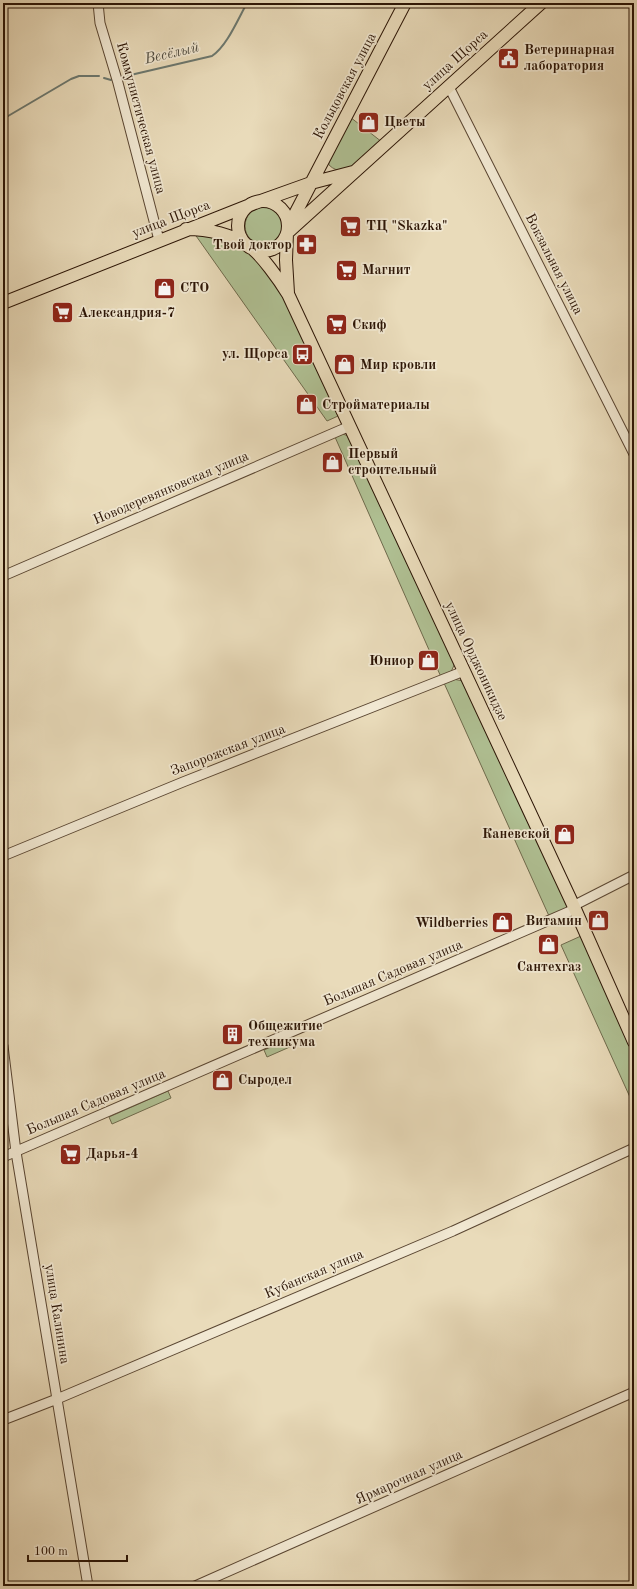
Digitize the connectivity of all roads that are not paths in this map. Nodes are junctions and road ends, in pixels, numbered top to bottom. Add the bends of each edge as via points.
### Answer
1 (98, 3) edge
2 (406, 3) edge
3 (541, 3) edge
4 (449, 87) junction
5 (353, 172) junction
6 (311, 183) junction
7 (255, 203) junction
8 (186, 229) junction
9 (287, 233) junction
10 (159, 240) junction
11 (250, 246) junction
12 (288, 294) junction
13 (3, 302) edge
14 (350, 426) junction
15 (634, 454) edge
16 (3, 576) edge
17 (464, 671) junction
18 (3, 856) edge
19 (634, 875) edge
20 (574, 908) junction
21 (634, 1042) edge
22 (3, 1046) edge
23 (634, 1148) edge
24 (16, 1152) junction
25 (3, 1157) edge
26 (634, 1392) edge
27 (57, 1399) junction
28 (3, 1420) edge
29 (88, 1586) edge
30 (195, 1586) edge

1 - 10 street, Коммунистическая улица via 100,23
2 - 6 main road, Кольцовская улица
3 - 4 main road, улица Щорса
4 - 5 main road, улица Щорса
4 - 15 street, Вокзальная улица
5 - 6 main road, улица Щорса
5 - 9 main road, улица Щорса
6 - 7 main road, улица Щорса
6 - 9 main road, Кольцовская улица
7 - 8 main road, улица Щорса
7 - 9 main road via 267,202 282,209 288,220
7 - 11 main road via 245,209 239,223 240,234
8 - 10 main road, улица Щорса
8 - 11 main road via 214,232
9 - 11 main road via 282,242 274,248 259,250
9 - 12 main road
10 - 13 main road, улица Щорса
11 - 12 main road
12 - 14 main road, улица Орджоникидзе
14 - 16 street, Новодеревянковская улица
14 - 17 main road, улица Орджоникидзе
17 - 18 street, Запорожская улица
17 - 20 main road, улица Орджоникидзе
19 - 20 street, Большая Садовая улица
20 - 21 main road, улица Орджоникидзе
20 - 24 street, Большая Садовая улица
22 - 24 street, улица Калинина
23 - 27 street, Кубанская улица via 453,1231
24 - 25 street, Большая Садовая улица
24 - 27 street, улица Калинина
26 - 30 street, Ярмарочная улица
27 - 28 street, Кубанская улица
27 - 29 street, улица Калинина

